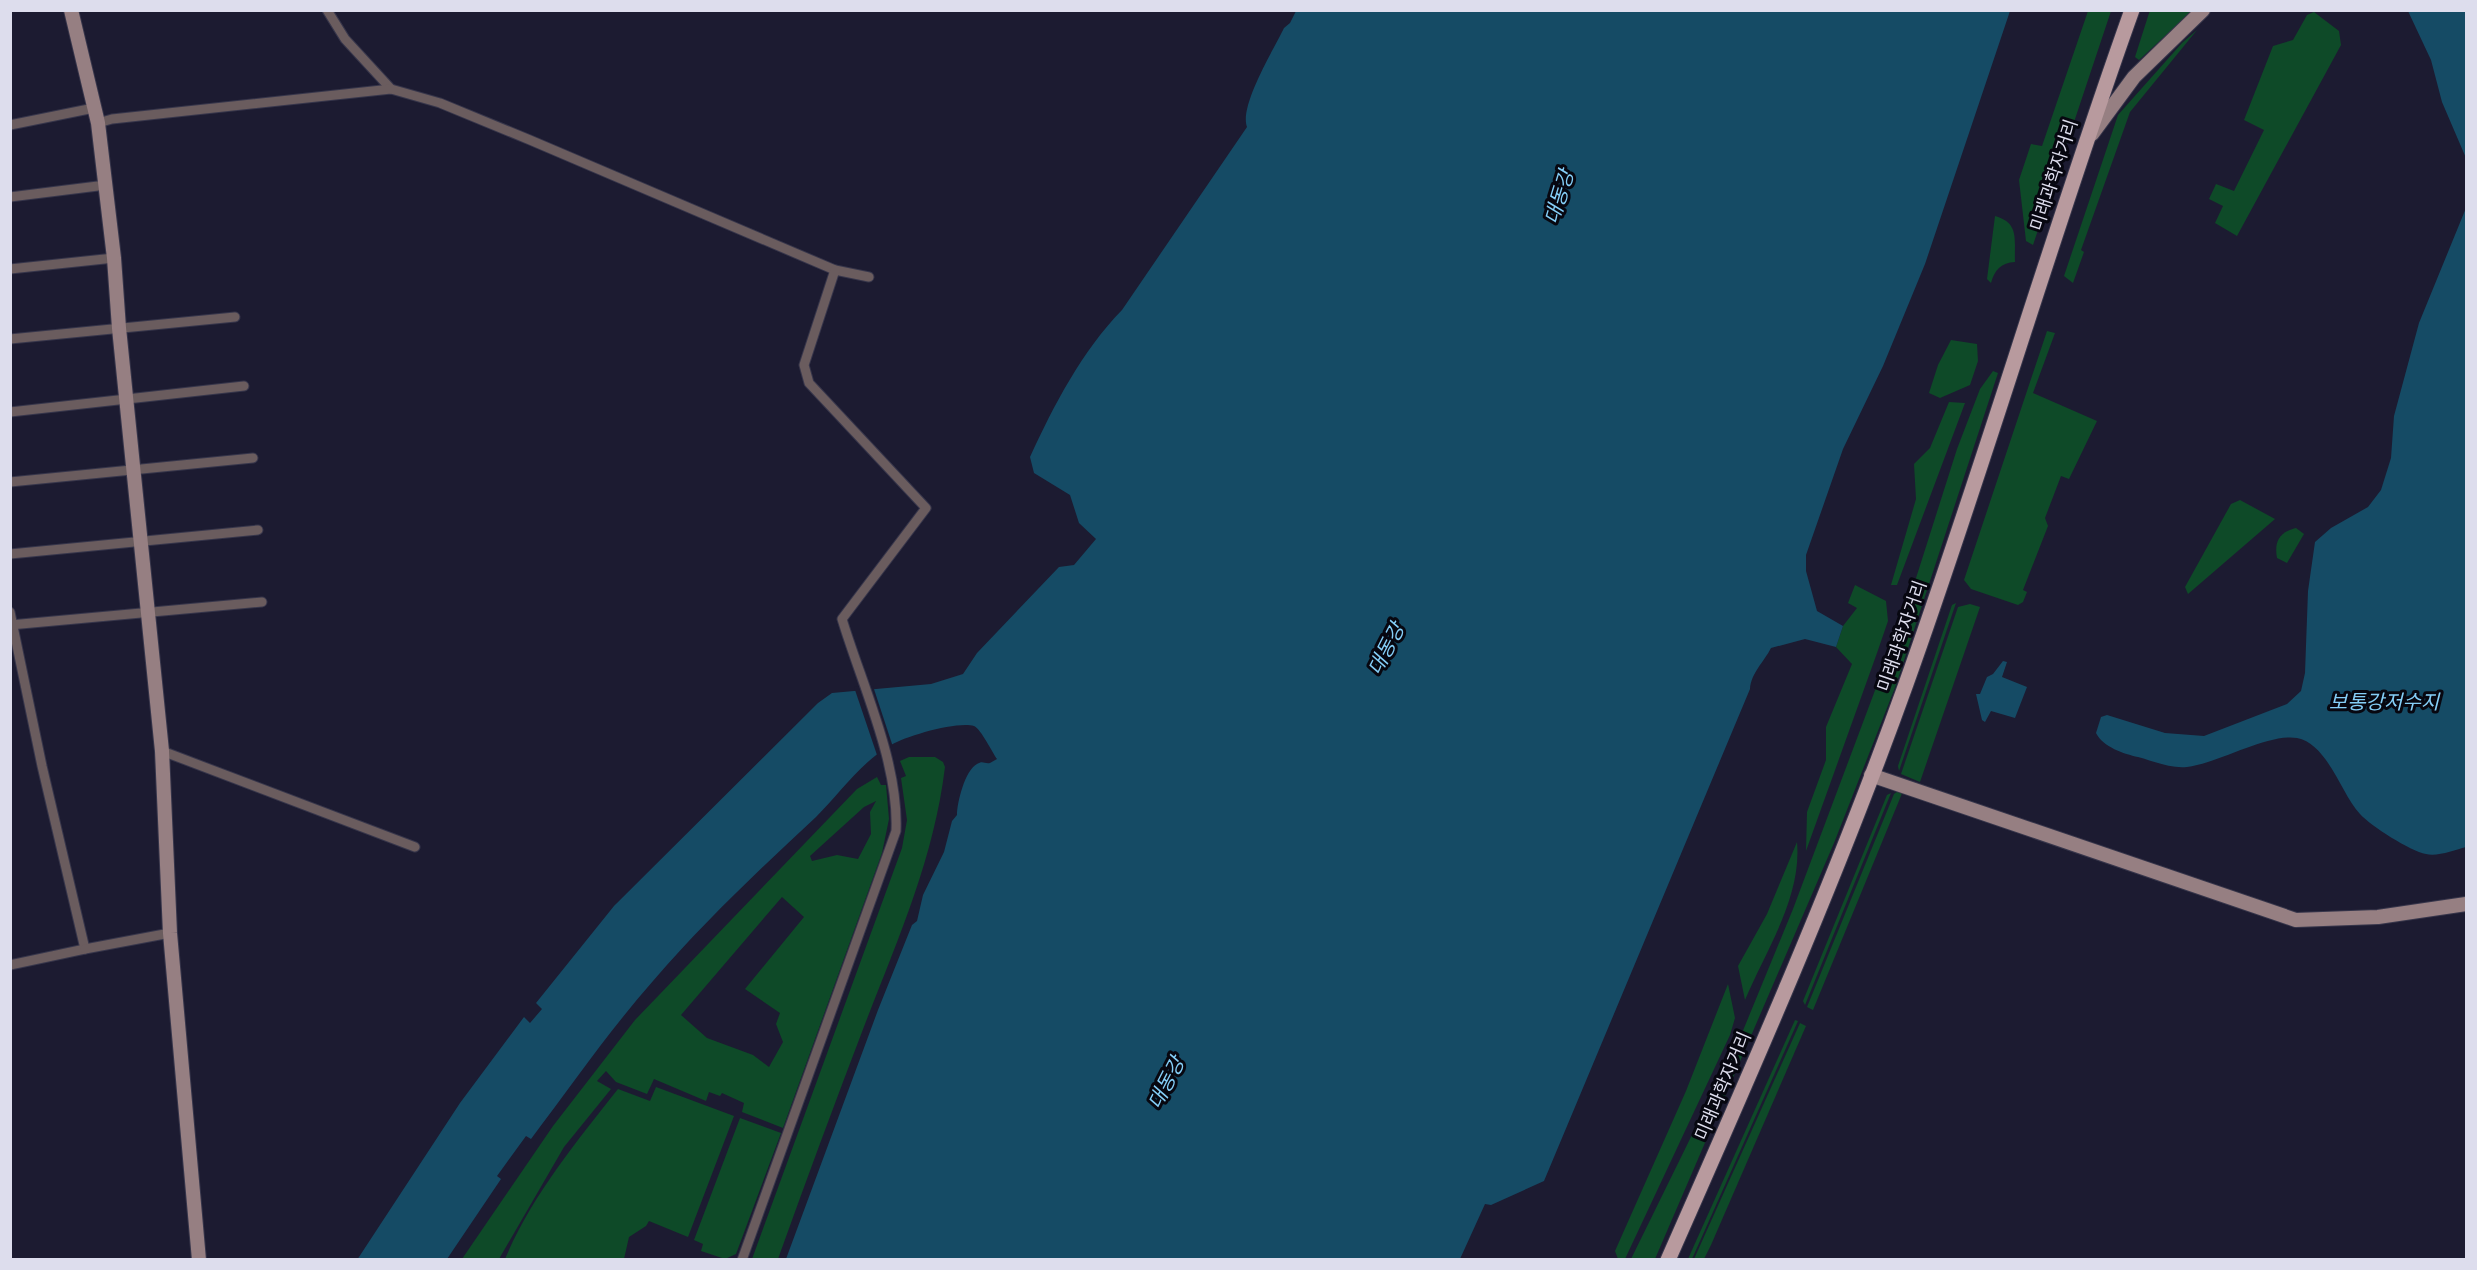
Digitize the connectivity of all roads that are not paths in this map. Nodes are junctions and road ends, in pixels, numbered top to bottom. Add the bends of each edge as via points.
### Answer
1 (71, 10) edge
2 (327, 10) edge
3 (2132, 10) edge
4 (2203, 10) edge
5 (392, 89) junction
6 (94, 108) junction
7 (98, 123) junction
8 (10, 125) edge
9 (2084, 146) junction
10 (106, 185) junction
11 (10, 197) edge
12 (114, 258) junction
13 (10, 268) edge
14 (835, 270) junction
15 (869, 277) dead end
16 (235, 317) dead end
17 (119, 328) junction
18 (10, 339) edge
19 (244, 386) dead end
20 (126, 399) junction
21 (10, 412) edge
22 (253, 458) dead end
23 (134, 470) junction
24 (10, 482) edge
25 (258, 530) dead end
26 (141, 541) junction
27 (10, 554) edge
28 (262, 602) dead end
29 (10, 612) edge
30 (148, 612) junction
31 (12, 624) edge
32 (162, 751) junction
33 (1871, 775) junction
34 (415, 847) dead end
35 (2466, 904) edge
36 (171, 933) junction
37 (85, 949) junction
38 (10, 965) edge
39 (199, 1260) edge
40 (742, 1260) edge
41 (1668, 1260) edge

1 - 6 street
2 - 5 street via 345,39
3 - 9 main road, 미래과학자거리
4 - 9 street via 2134,77
5 - 7 street
5 - 14 street via 440,103
6 - 7 street
6 - 8 street
7 - 10 street
9 - 33 main road, 미래과학자거리 via 1949,561
10 - 11 street
10 - 12 street
12 - 13 street
12 - 17 street
14 - 15 street
14 - 40 street via 804,365 809,383 926,508 842,619 889,764 896,802 896,831
16 - 17 street
17 - 18 street
17 - 20 street
19 - 20 street
20 - 21 street
20 - 23 street
22 - 23 street
23 - 24 street
23 - 26 street
25 - 26 street
26 - 27 street
26 - 30 street
28 - 30 street
29 - 31 street
30 - 31 street
30 - 32 street
31 - 37 street
32 - 34 street
32 - 36 street
33 - 35 street via 2296,920 2378,917
33 - 41 main road, 미래과학자거리 via 1750,1074
36 - 37 street
36 - 39 street
37 - 38 street

